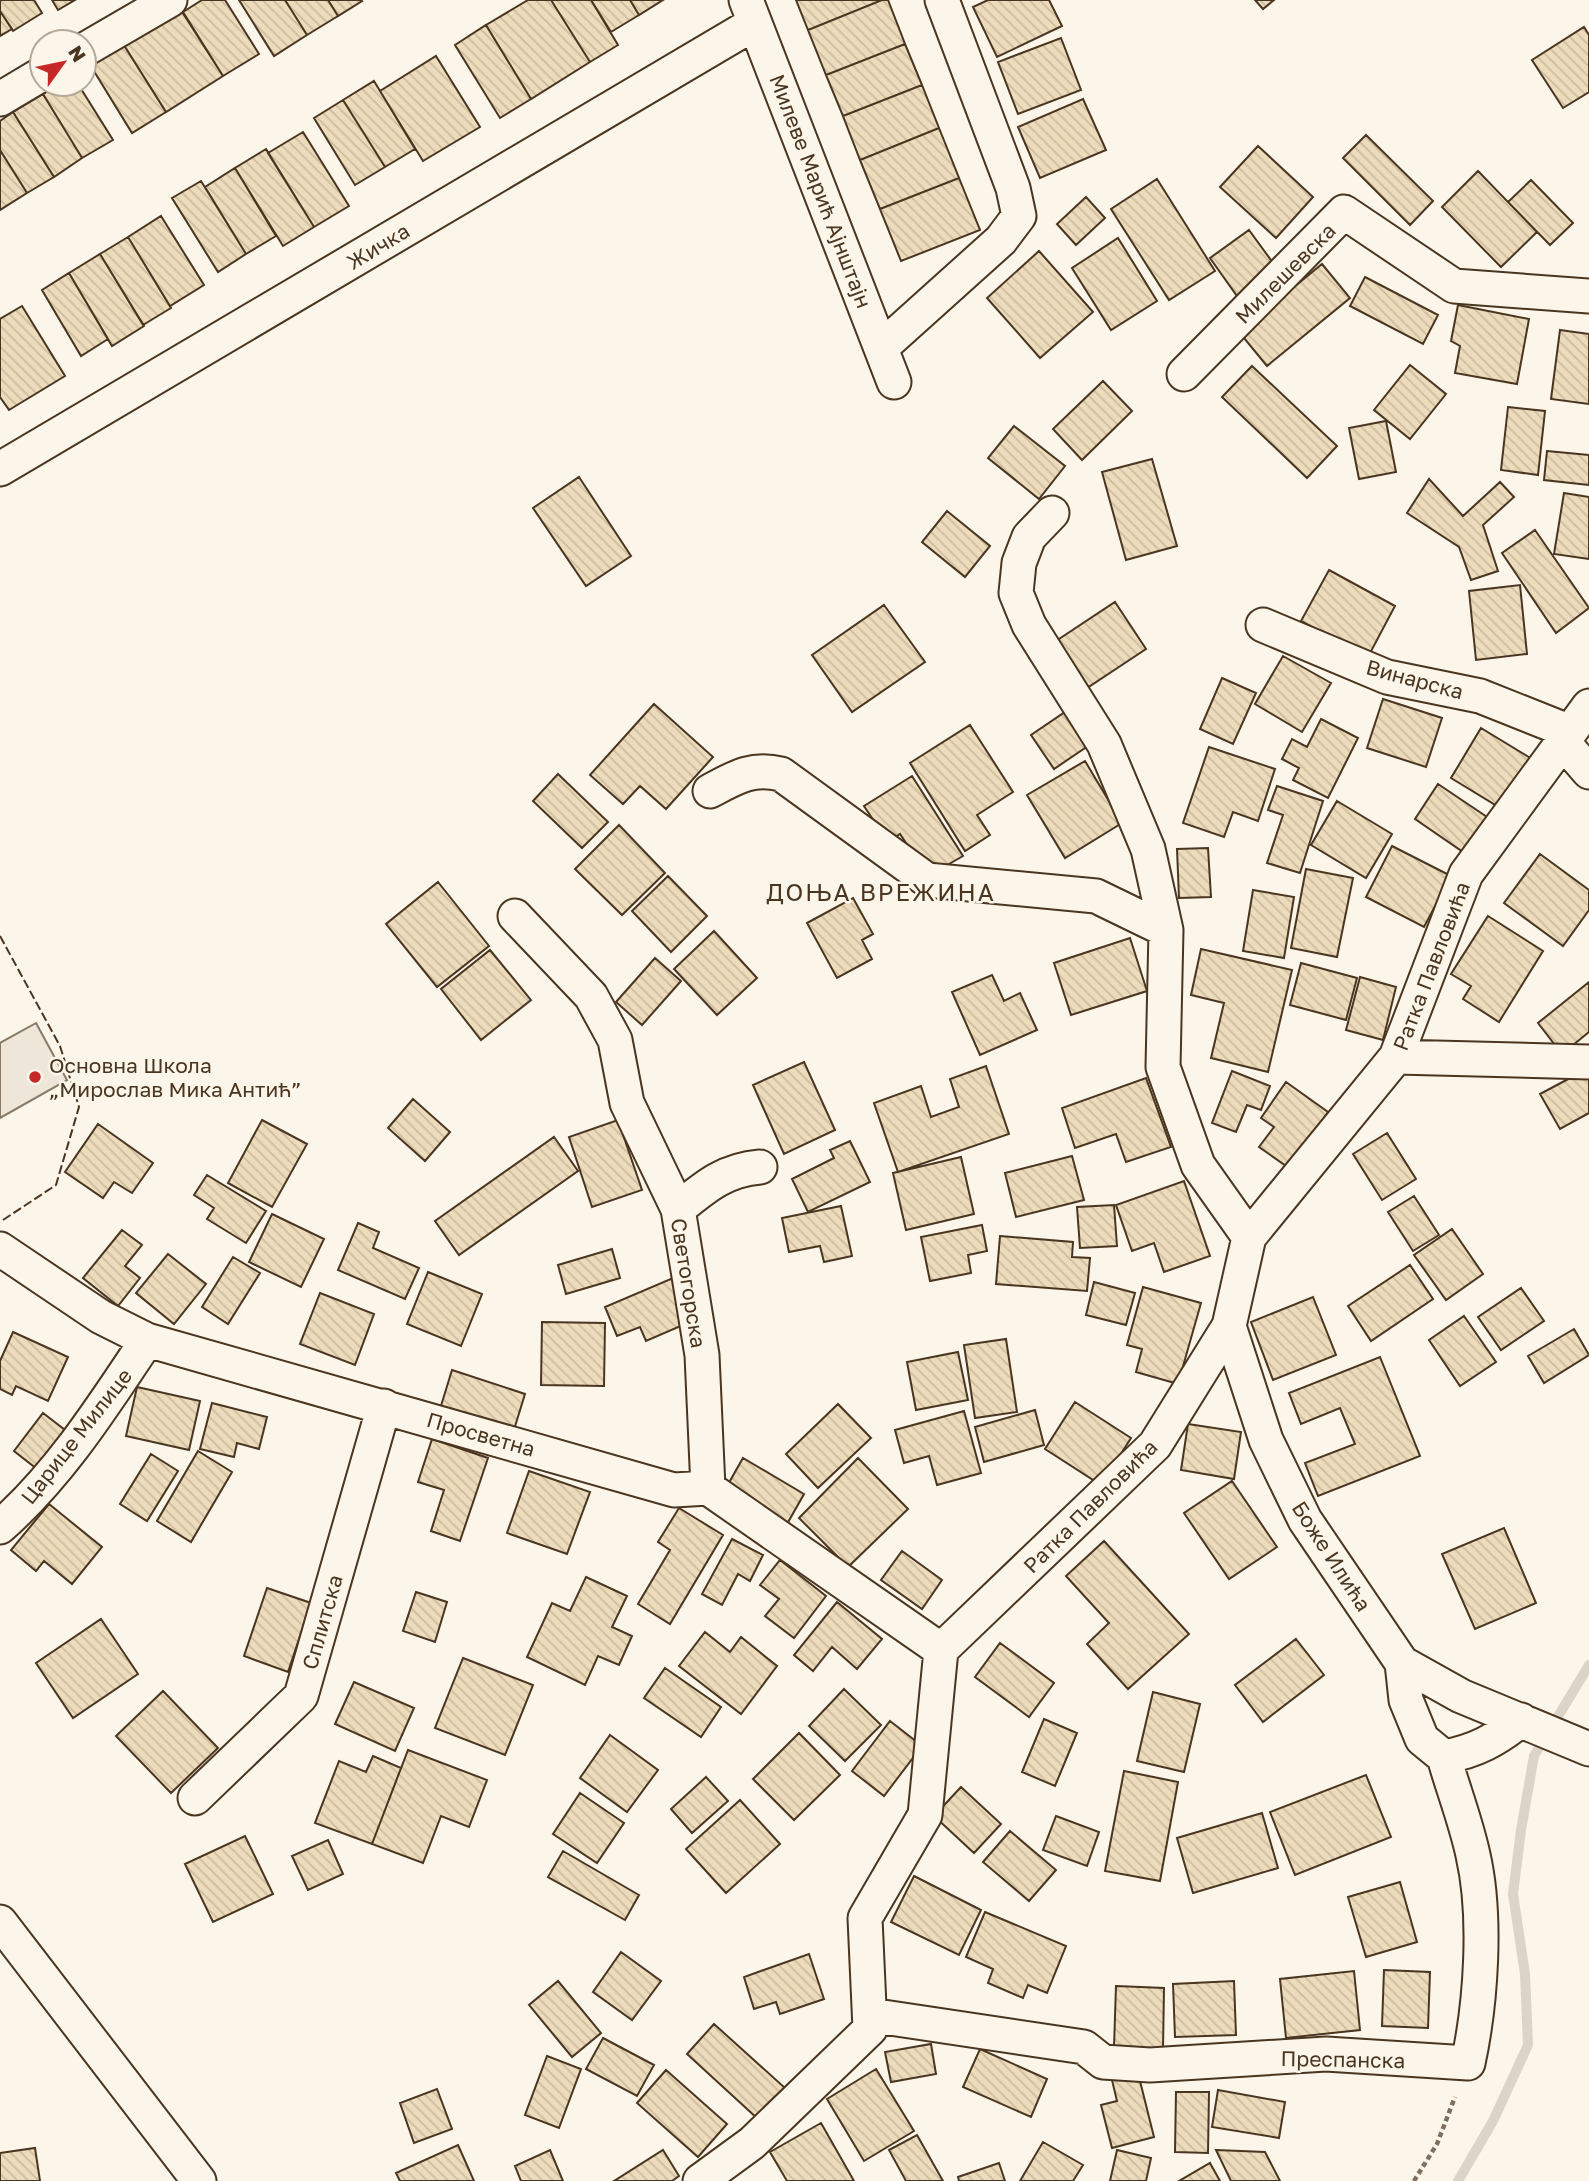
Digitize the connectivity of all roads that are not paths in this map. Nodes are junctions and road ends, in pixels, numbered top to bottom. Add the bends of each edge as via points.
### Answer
1 (170, 0) edge
2 (942, 0) edge
3 (750, 11) edge
4 (98, 42) edge
5 (28, 83) edge
6 (0, 99) edge
7 (1589, 296) edge
8 (882, 347) junction
9 (1184, 374) dead end
10 (894, 382) dead end
11 (0, 469) edge
12 (1052, 513) dead end
13 (1263, 625) dead end
14 (1573, 726) edge
15 (1589, 772) edge
16 (710, 791) dead end
17 (515, 916) dead end
18 (1166, 930) junction
19 (1396, 1057) junction
20 (1589, 1062) edge
21 (760, 1167) dead end
22 (678, 1209) junction
23 (1249, 1237) junction
24 (0, 1249) edge
25 (1229, 1326) junction
26 (148, 1340) junction
27 (384, 1406) junction
28 (708, 1488) junction
29 (0, 1527) edge
30 (941, 1650) junction
31 (1402, 1663) junction
32 (1521, 1720) junction
33 (1589, 1749) edge
34 (1444, 1756) junction
35 (195, 1798) dead end
36 (0, 1922) edge
37 (870, 2015) junction
38 (199, 2181) edge
39 (700, 2181) edge

1 - 4 street
2 - 8 street via 1019,215 1002,240
3 - 8 street, Милеве Марић Ајнштајн
3 - 11 street, Жичка
5 - 6 street
7 - 9 street, Милешевска via 1454,286 1345,212
8 - 10 street, Милеве Марић Ајнштајн
12 - 18 street via 1029,537 1019,563 1016,593 1029,625 1104,744 1149,849
13 - 14 street, Винарска via 1387,677 1480,696
14 - 15 street
14 - 19 street, Ратка Павловића via 1466,874
16 - 18 street via 746,771 781,774 927,880 1096,896
17 - 22 street, Светогорска via 591,996 615,1040 628,1103
18 - 23 street via 1163,1067 1198,1165
19 - 20 street
19 - 23 street, Ратка Павловића
21 - 22 street via 738,1168
22 - 28 street, Светогорска via 702,1355
23 - 25 street, Ратка Павловића
24 - 26 street, Просветна via 101,1317
25 - 30 street, Ратка Павловића via 1155,1445
25 - 31 street, Боже Илића via 1266,1440 1305,1520
26 - 27 street, Просветна
26 - 29 street, Царице Милице via 37,1493
27 - 28 street, Просветна via 674,1490
27 - 35 street, Сплитска via 301,1696
28 - 30 street
30 - 37 street via 925,1815 864,1918
31 - 32 street, Боже Илића via 1461,1696
31 - 34 street, Боже Илића via 1406,1700 1418,1729
32 - 33 street, Боже Илића
32 - 34 street via 1493,1742
34 - 37 street, Преспанска via 1474,1856 1478,1899 1478,2019 1468,2063 1326,2054 1150,2065 1103,2062 1084,2047
36 - 38 street
37 - 39 street via 870,2029 860,2039 752,2143

